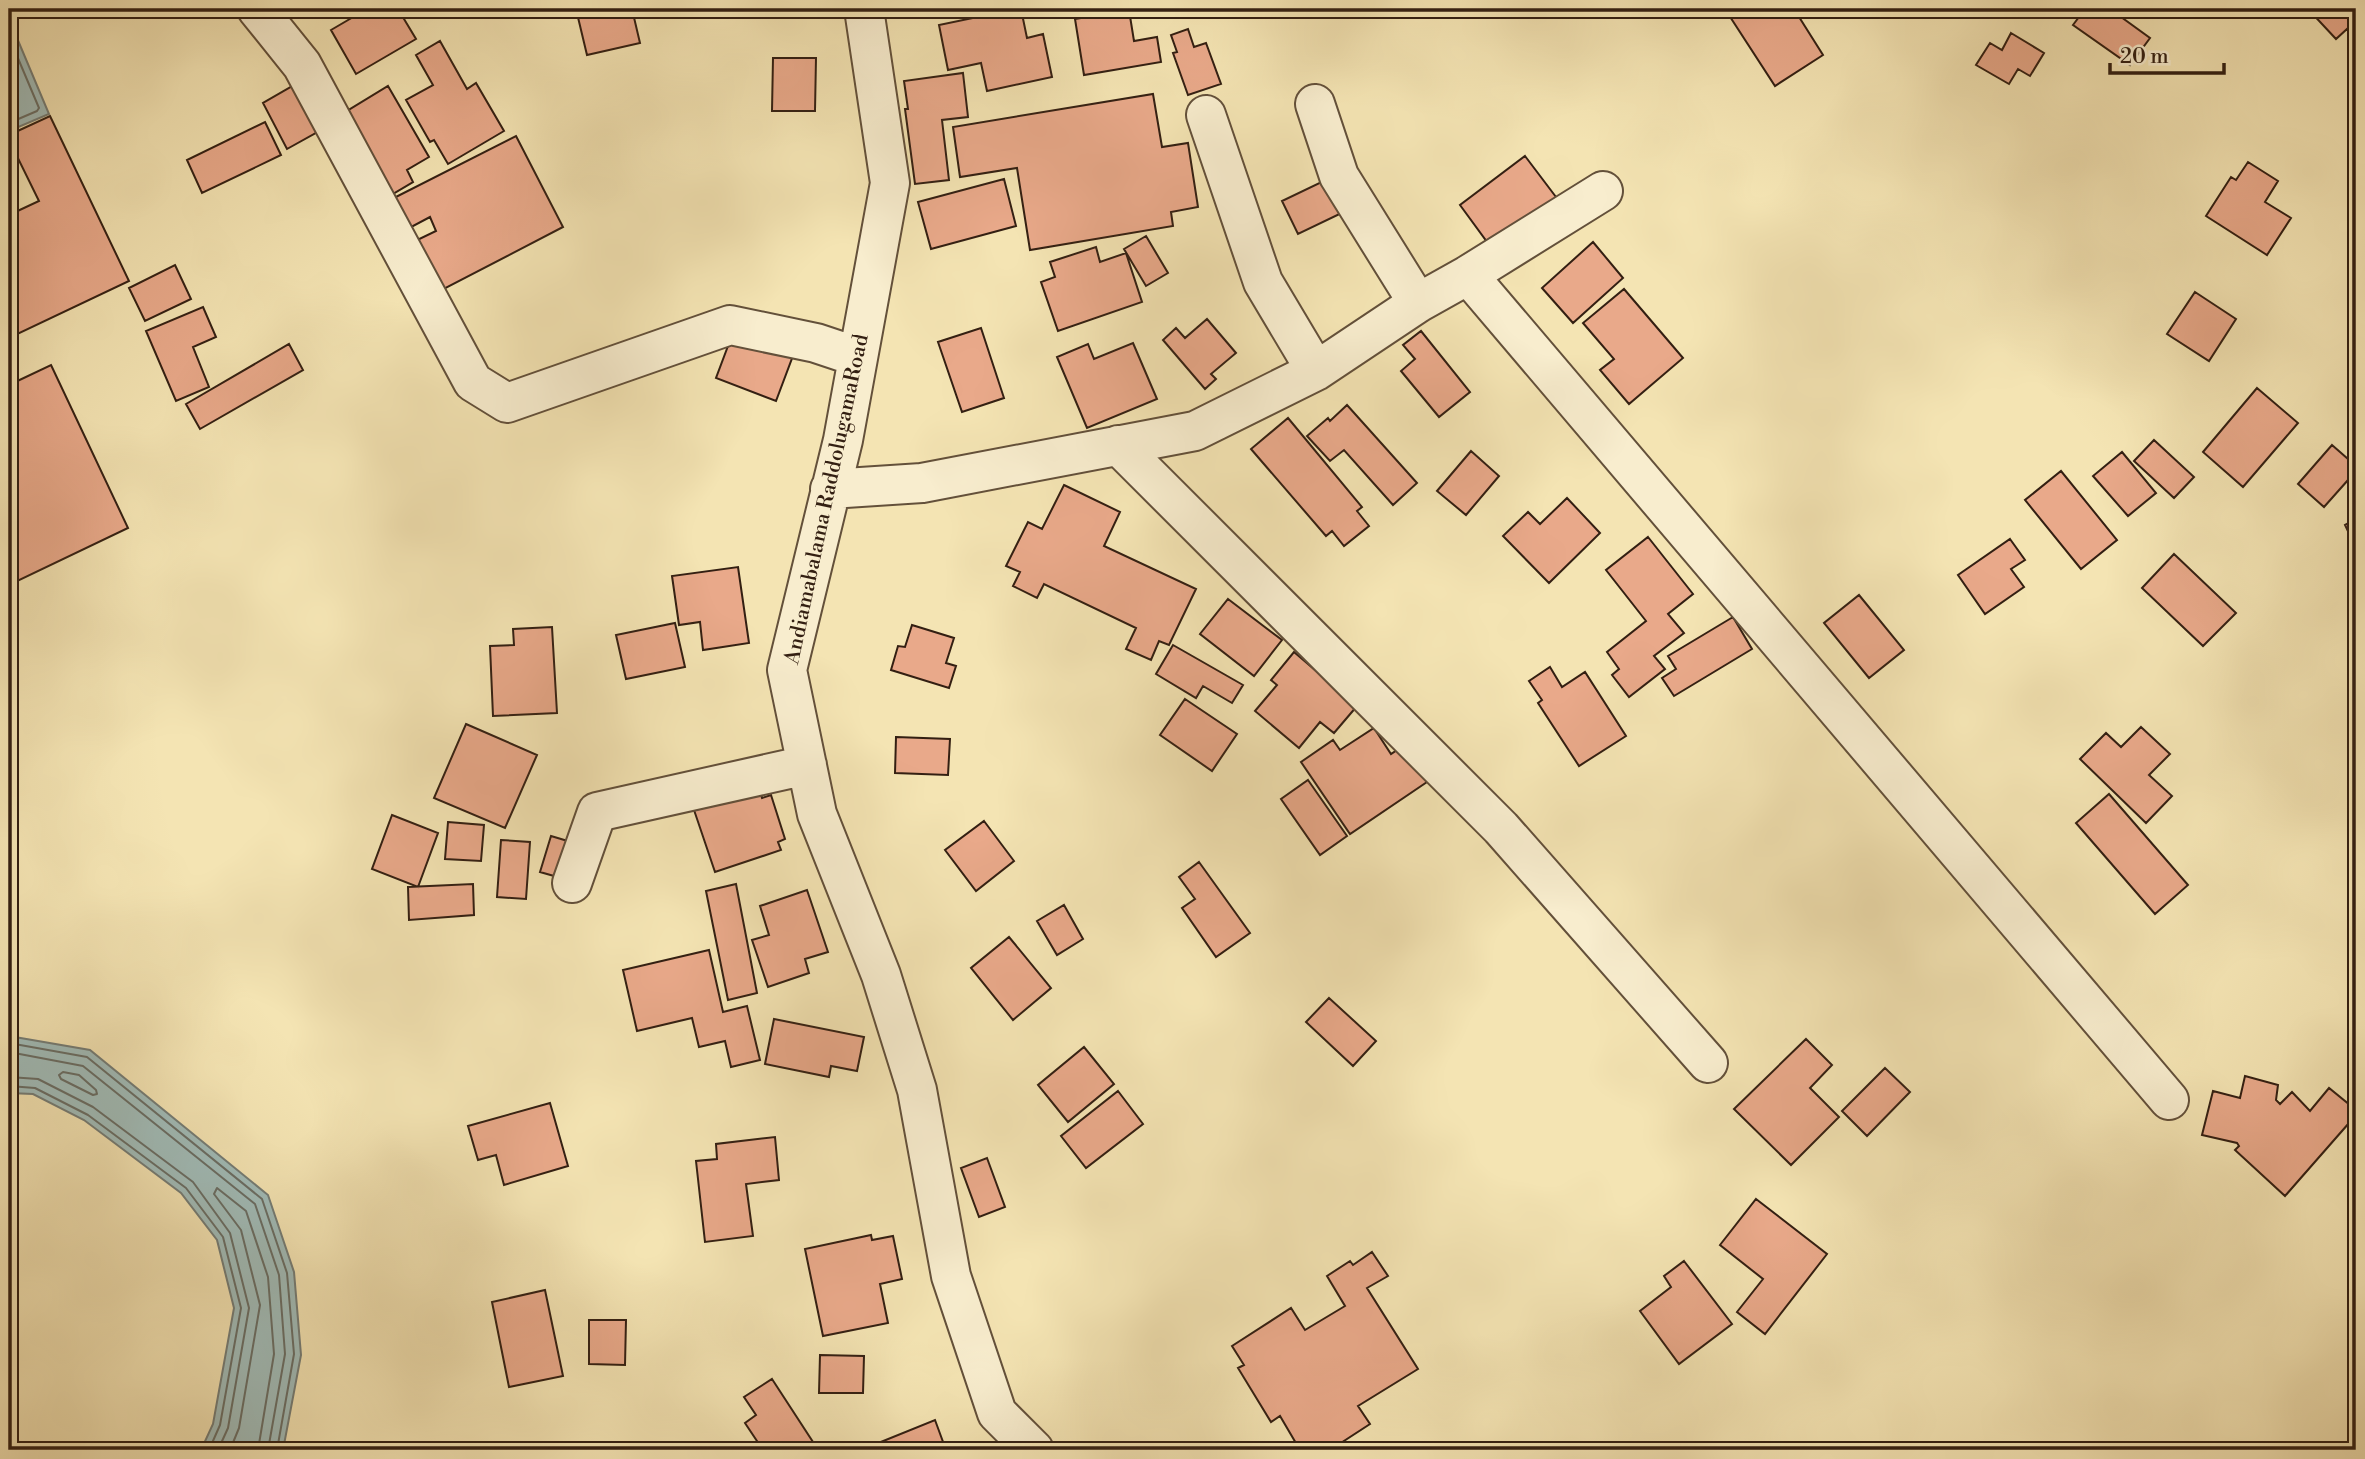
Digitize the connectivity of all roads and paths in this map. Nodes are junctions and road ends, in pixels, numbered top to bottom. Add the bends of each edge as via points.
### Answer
1 (257, 9) edge
2 (864, 9) edge
3 (1315, 104) dead end
4 (1206, 116) dead end
5 (1604, 191) dead end
6 (1468, 275) junction
7 (1418, 303) junction
8 (858, 357) junction
9 (1316, 370) junction
10 (1118, 445) junction
11 (831, 489) junction
12 (807, 765) junction
13 (572, 883) dead end
14 (1709, 1063) dead end
15 (2169, 1100) dead end
16 (1034, 1450) edge

1 - 8 street via 302,65 473,382 507,403 730,325
2 - 8 street, Andiamabalama RaddolugamaRoad via 890,183
3 - 7 street via 1339,176
4 - 9 street via 1264,282
5 - 6 street
6 - 7 street
6 - 15 street
7 - 9 street
8 - 11 street, Andiamabalama RaddolugamaRoad
9 - 10 street via 1195,431
10 - 11 street via 922,483
10 - 14 street via 1501,828
11 - 12 street, Andiamabalama RaddolugamaRoad via 787,670
12 - 13 street via 597,812
12 - 16 street, Andiamabalama RaddolugamaRoad via 817,814 881,975 917,1090 951,1276 988,1388 997,1413

